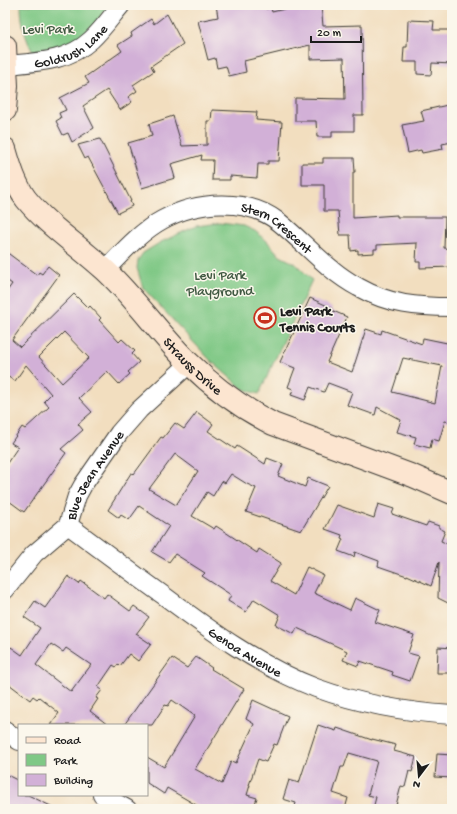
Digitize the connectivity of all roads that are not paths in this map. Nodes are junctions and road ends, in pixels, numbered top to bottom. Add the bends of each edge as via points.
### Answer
1 (121, 5) edge
2 (6, 56) edge
3 (5, 110) edge
4 (5, 149) edge
5 (105, 270) junction
6 (452, 307) edge
7 (189, 364) junction
8 (452, 493) edge
9 (68, 525) junction
10 (5, 590) edge
11 (452, 715) edge
12 (5, 730) edge
13 (18, 740) edge
14 (104, 796) edge
15 (127, 809) edge

1 - 2 street, Goldrush Lane via 91,40 73,53 51,60
2 - 3 street
4 - 5 street, Strauss Drive via 16,183 26,198 39,213
5 - 6 street, Stern Crescent via 145,231 162,220 194,208 234,205 248,207 278,221 338,275 359,288 404,305
5 - 7 street, Strauss Drive
7 - 8 street, Strauss Drive via 233,402 273,424
7 - 9 street, Blue Jean Avenue via 139,410 108,448 77,496
9 - 10 street, Blue Jean Avenue via 34,554
9 - 11 street, Genoa Avenue via 203,626 278,671 315,688 352,700 387,708
12 - 13 street
14 - 15 street

